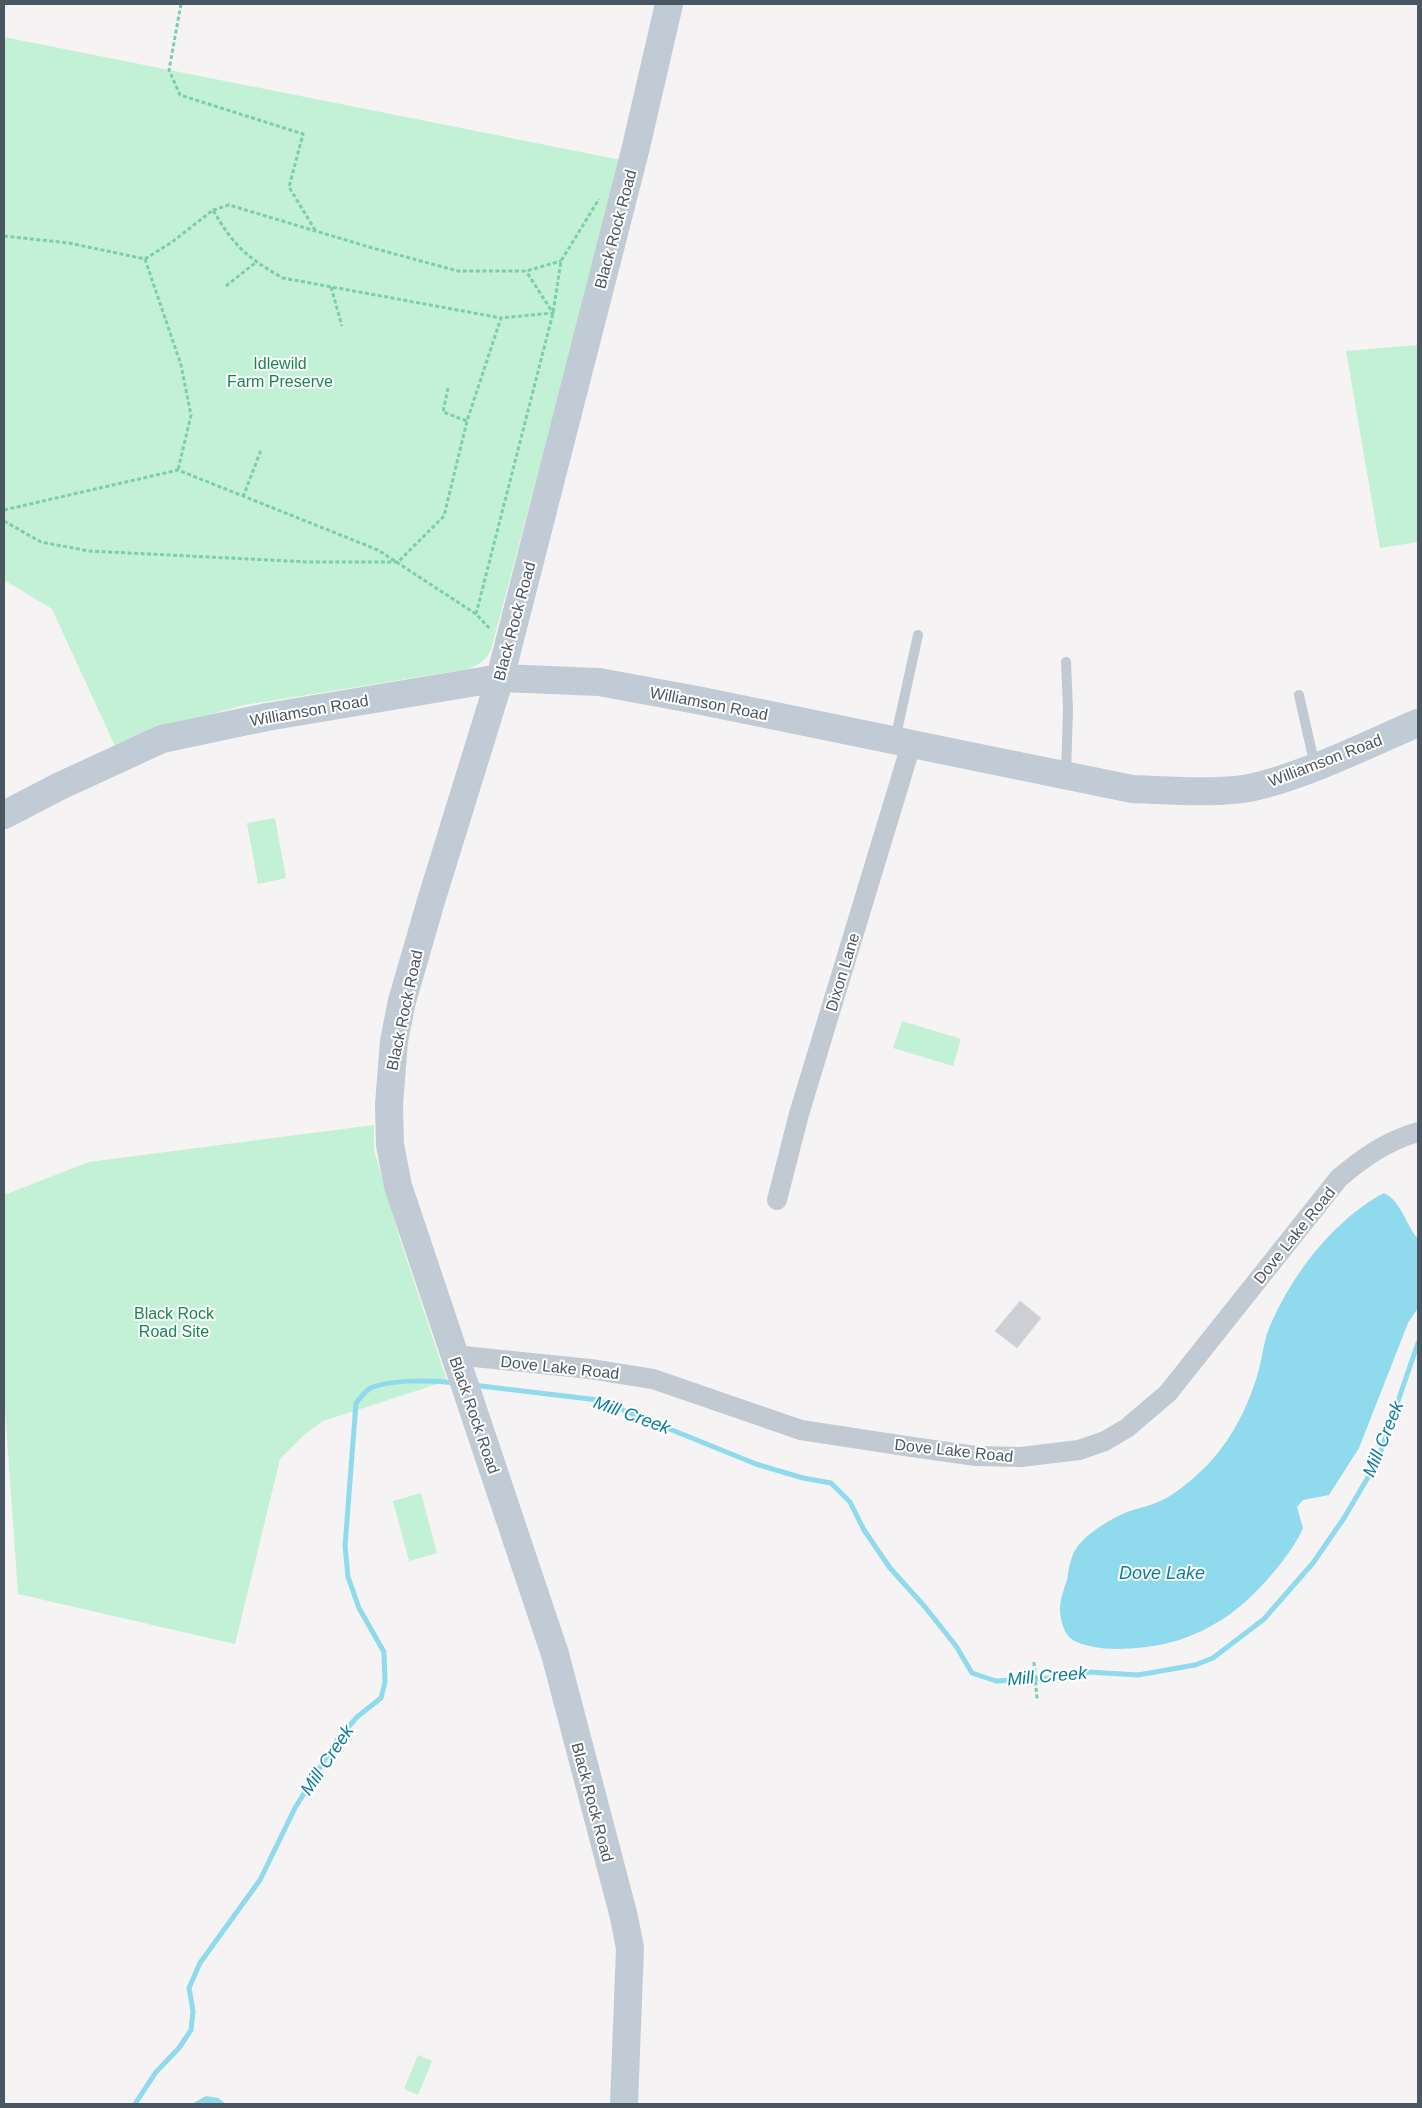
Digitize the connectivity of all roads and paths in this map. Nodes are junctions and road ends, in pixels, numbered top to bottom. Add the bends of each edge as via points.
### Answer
1 (181, 4) edge
2 (670, 4) edge
3 (603, 191) dead end
4 (213, 210) junction
5 (315, 231) junction
6 (4, 236) edge
7 (145, 259) junction
8 (561, 261) junction
9 (255, 263) junction
10 (526, 271) junction
11 (226, 286) dead end
12 (330, 287) junction
13 (553, 313) junction
14 (501, 318) junction
15 (342, 326) dead end
16 (448, 388) dead end
17 (467, 421) junction
18 (261, 450) dead end
19 (178, 470) junction
20 (243, 496) junction
21 (4, 510) edge
22 (4, 521) edge
23 (398, 562) junction
24 (476, 614) junction
25 (918, 635) dead end
26 (508, 647) junction
27 (1066, 662) dead end
28 (500, 678) junction
29 (1299, 695) dead end
30 (1418, 723) edge
31 (903, 743) junction
32 (1315, 767) junction
33 (1066, 776) junction
34 (4, 815) edge
35 (1418, 1132) edge
36 (777, 1200) dead end
37 (462, 1374) junction
38 (1034, 1662) dead end
39 (1037, 1698) dead end
40 (624, 2104) edge

1 - 5 path via 169,70 180,95 303,134 289,187
2 - 26 street, Black Rock Road via 636,151
3 - 8 path
4 - 5 path via 230,205
4 - 7 path
4 - 9 path via 231,239
5 - 10 path via 458,271
6 - 7 path via 69,244
7 - 19 path via 181,365 191,415
8 - 10 path
8 - 13 path
9 - 11 path
9 - 12 path via 282,278
10 - 13 path
12 - 14 path
12 - 15 path
13 - 14 path
13 - 24 path
14 - 17 path
16 - 17 path via 443,412
17 - 23 path via 444,516
18 - 20 path
19 - 20 path
19 - 21 path
20 - 23 path via 378,550
22 - 23 path via 41,542 89,551 309,562
23 - 24 path
24 - 26 path
25 - 31 lane
26 - 28 street, Black Rock Road
27 - 33 lane
28 - 31 street, Williamson Road via 599,682
28 - 34 street, Williamson Road via 267,717 162,740
28 - 37 street, Black Rock Road via 418,943 390,1070 390,1145 398,1186
29 - 32 lane
30 - 32 street, Williamson Road
31 - 33 street, Williamson Road
31 - 36 street, Dixon Lane
32 - 33 street, Williamson Road via 1257,787 1201,791 1132,789
35 - 37 street, Dove Lake Road via 1365,1156 1339,1178 1168,1393 1127,1428 1105,1441 1079,1450 1021,1457 976,1456 801,1430 654,1379 590,1369
37 - 40 street, Black Rock Road via 555,1654 624,1917 630,1948
38 - 39 path

